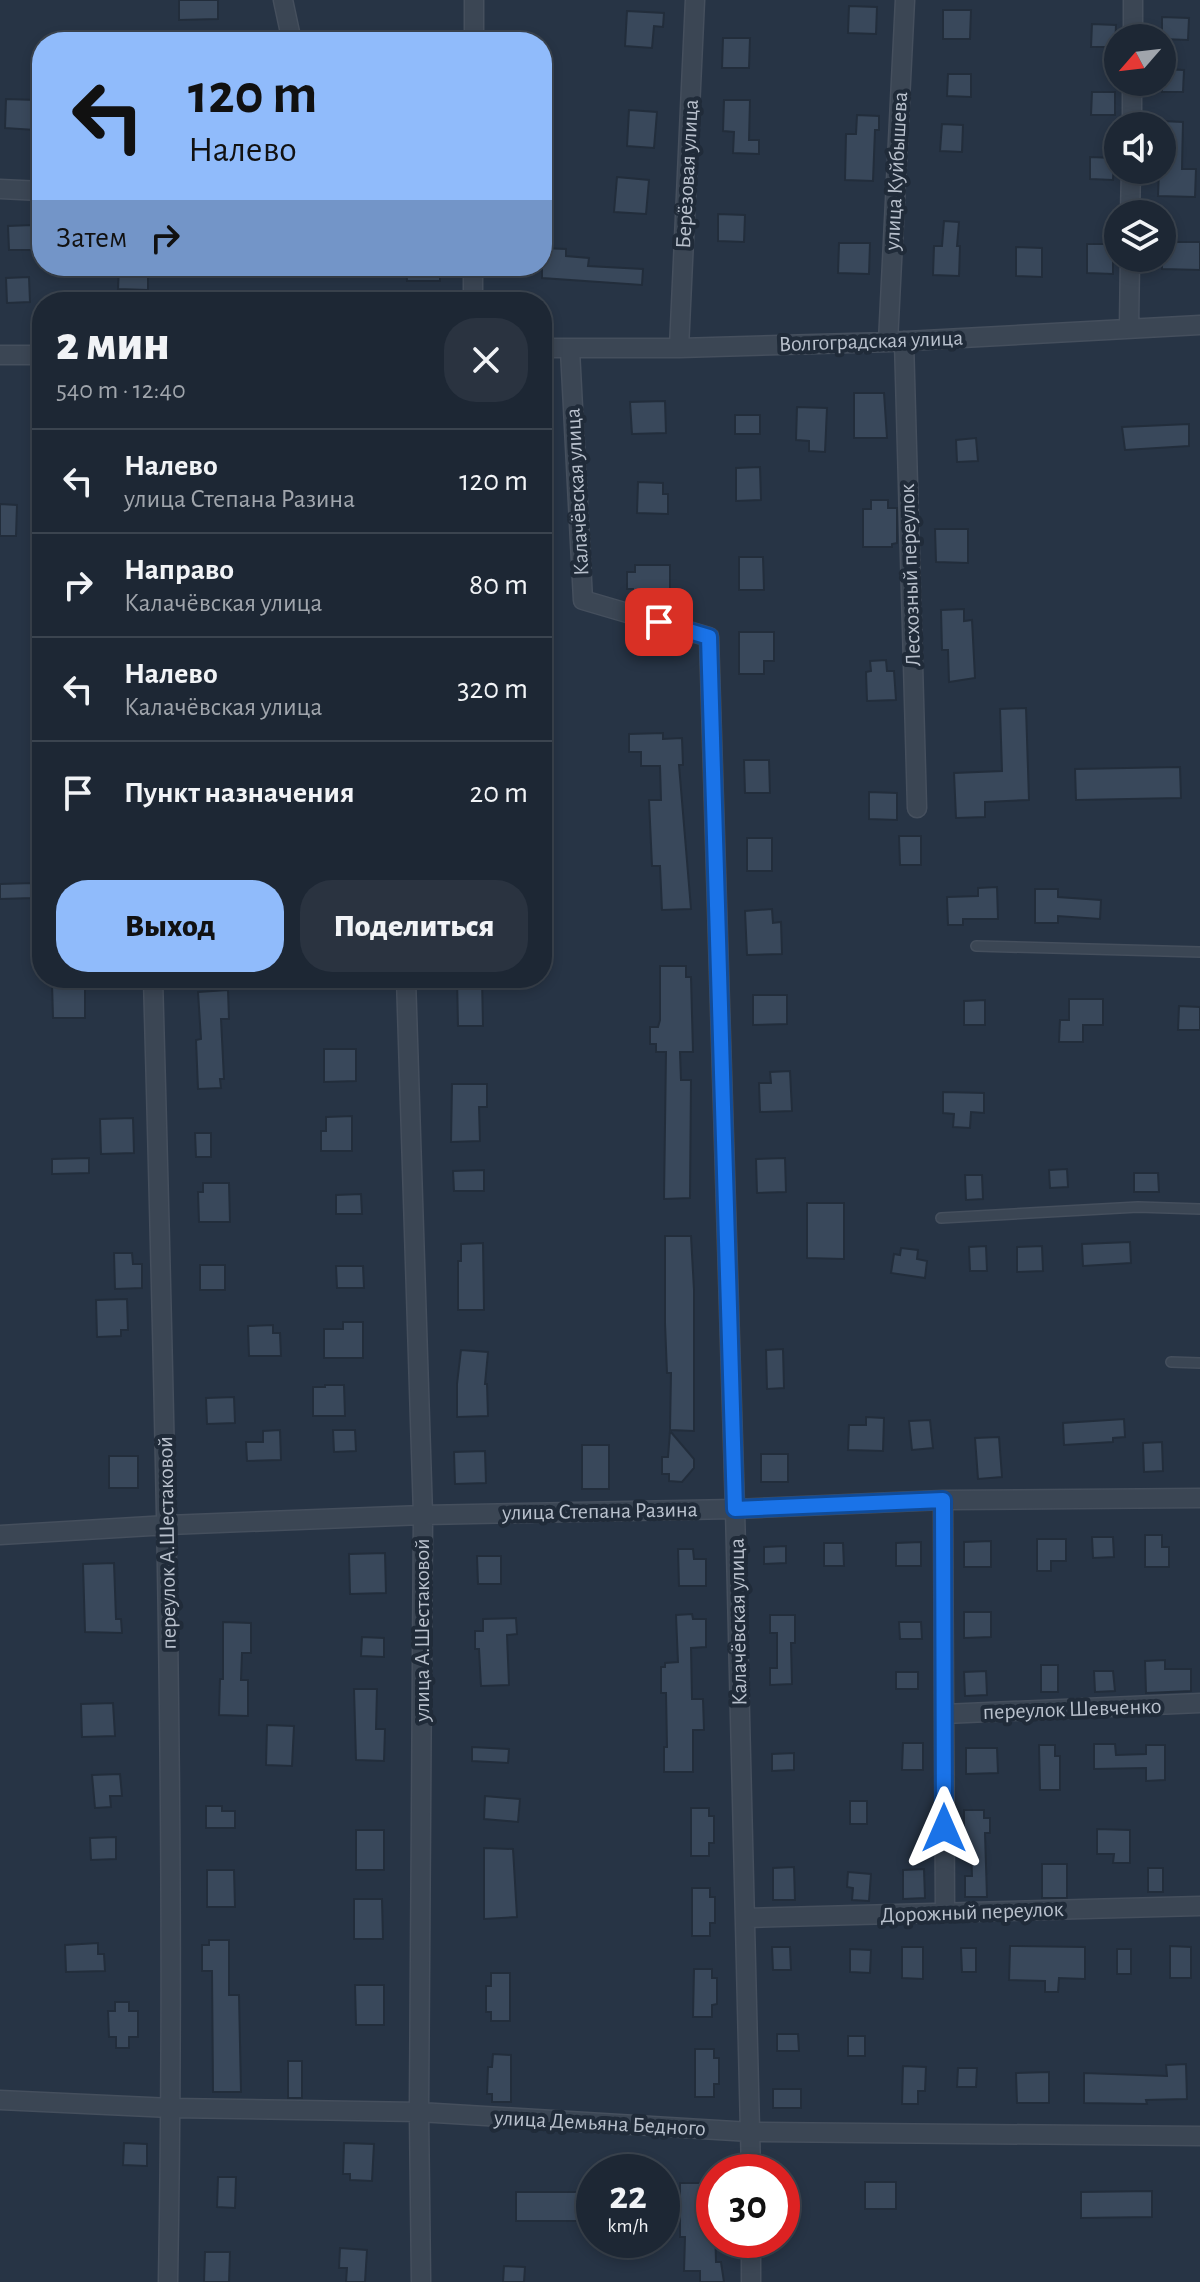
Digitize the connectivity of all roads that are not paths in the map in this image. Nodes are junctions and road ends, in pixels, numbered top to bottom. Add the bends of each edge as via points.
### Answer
1 (283, 0) edge
2 (474, 0) edge
3 (695, 0) edge
4 (905, 0) edge
5 (1133, 0) edge
6 (1133, 24) edge
7 (290, 32) edge
8 (474, 32) edge
9 (0, 189) edge
10 (32, 191) edge
11 (1130, 272) edge
12 (1200, 325) edge
13 (1129, 328) junction
14 (896, 341) junction
15 (679, 348) junction
16 (552, 349) edge
17 (570, 350) junction
18 (0, 355) edge
19 (32, 355) edge
20 (917, 808) dead end
21 (976, 946) dead end
22 (1200, 952) edge
23 (153, 988) edge
24 (406, 988) edge
25 (1200, 1209) edge
26 (941, 1218) dead end
27 (1171, 1362) dead end
28 (1200, 1363) edge
29 (1200, 1498) edge
30 (943, 1500) junction
31 (735, 1509) junction
32 (423, 1515) junction
33 (168, 1525) junction
34 (0, 1535) edge
35 (1200, 1703) edge
36 (944, 1714) junction
37 (1200, 1906) edge
38 (945, 1913) junction
39 (745, 1918) junction
40 (0, 2100) edge
41 (171, 2108) junction
42 (419, 2112) junction
43 (751, 2132) junction
44 (1200, 2136) edge
45 (751, 2154) edge
46 (751, 2258) edge
47 (168, 2282) edge
48 (421, 2282) edge
49 (751, 2282) edge

1 - 7 street
2 - 8 street
3 - 15 street, Берёзовая улица
4 - 14 street, улица Куйбышева
5 - 6 street
9 - 10 street
11 - 13 street
12 - 13 street, Волгоградская улица
13 - 14 street, Волгоградская улица
14 - 15 street, Волгоградская улица
14 - 20 street, Лесхозный переулок
15 - 17 street, Волгоградская улица
16 - 17 street, Волгоградская улица
17 - 31 street, Калачёвская улица via 583,600 709,637
18 - 19 street
21 - 22 lane
23 - 33 street, переулок А.Шестаковой
24 - 32 street, улица А.Шестаковой
25 - 26 lane via 1138,1207
27 - 28 lane
29 - 30 street, улица Степана Разина
30 - 31 street, улица Степана Разина
30 - 36 street
31 - 32 street, улица Степана Разина
31 - 39 street, Калачёвская улица
32 - 33 street, улица Степана Разина
32 - 42 street, улица А.Шестаковой
33 - 34 street, улица Степана Разина
33 - 41 street, переулок А.Шестаковой
35 - 36 street, переулок Шевченко
36 - 38 street
37 - 38 street, Дорожный переулок
38 - 39 street, Дорожный переулок
39 - 43 street, Калачёвская улица
40 - 41 street, улица Демьяна Бедного
41 - 42 street, улица Демьяна Бедного
41 - 47 street, переулок А.Шестаковой
42 - 43 street, улица Демьяна Бедного
42 - 48 street, улица А.Шестаковой
43 - 44 street, улица Демьяна Бедного
43 - 45 street, Калачёвская улица
46 - 49 street

